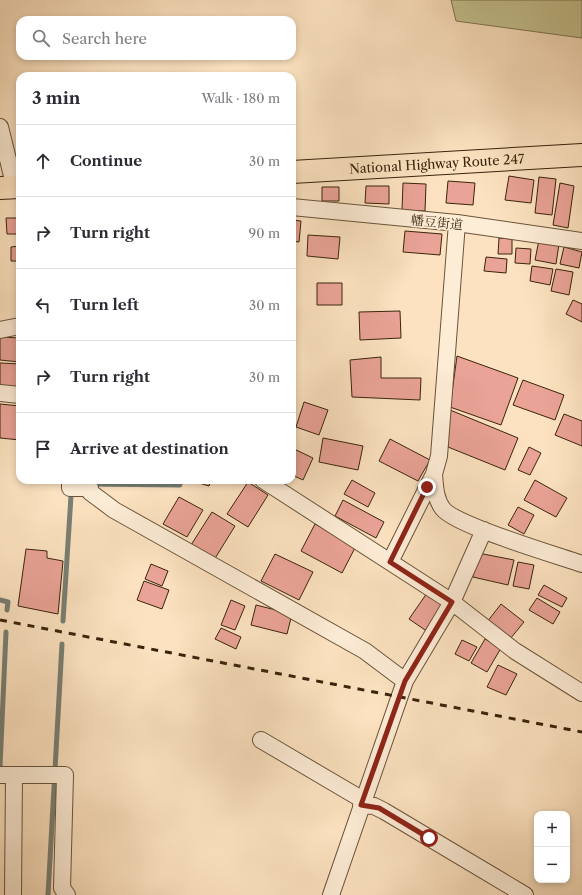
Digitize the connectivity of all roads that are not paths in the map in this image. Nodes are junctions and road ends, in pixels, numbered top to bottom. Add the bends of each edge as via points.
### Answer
1 (0, 127) edge
2 (582, 155) edge
3 (296, 172) edge
4 (12, 188) edge
5 (296, 207) edge
6 (457, 223) junction
7 (582, 241) edge
8 (16, 327) edge
9 (0, 330) edge
10 (0, 393) edge
11 (16, 395) edge
12 (434, 474) junction
13 (70, 484) edge
14 (269, 484) edge
15 (484, 530) junction
16 (390, 562) junction
17 (582, 564) edge
18 (452, 602) junction
19 (405, 681) junction
20 (582, 693) edge
21 (261, 740) dead end
22 (7, 775) edge
23 (362, 803) junction
24 (12, 895) edge
25 (67, 895) edge
26 (331, 895) edge
27 (526, 895) edge

1 - 4 street
2 - 3 highway, National Highway Route 247
5 - 6 street, 幡豆街道
6 - 7 street, 幡豆街道
6 - 12 street via 439,456
8 - 9 street
10 - 11 street
12 - 15 street via 436,496 443,509 456,519
12 - 16 street
13 - 19 street via 90,488 90,492 98,500 114,510 365,651
14 - 16 street
15 - 17 street
15 - 18 street
16 - 18 street
18 - 19 street
18 - 20 street via 515,652
19 - 23 street
21 - 23 street
22 - 24 street
22 - 25 street via 65,775 62,888
23 - 26 street
23 - 27 street via 384,811

